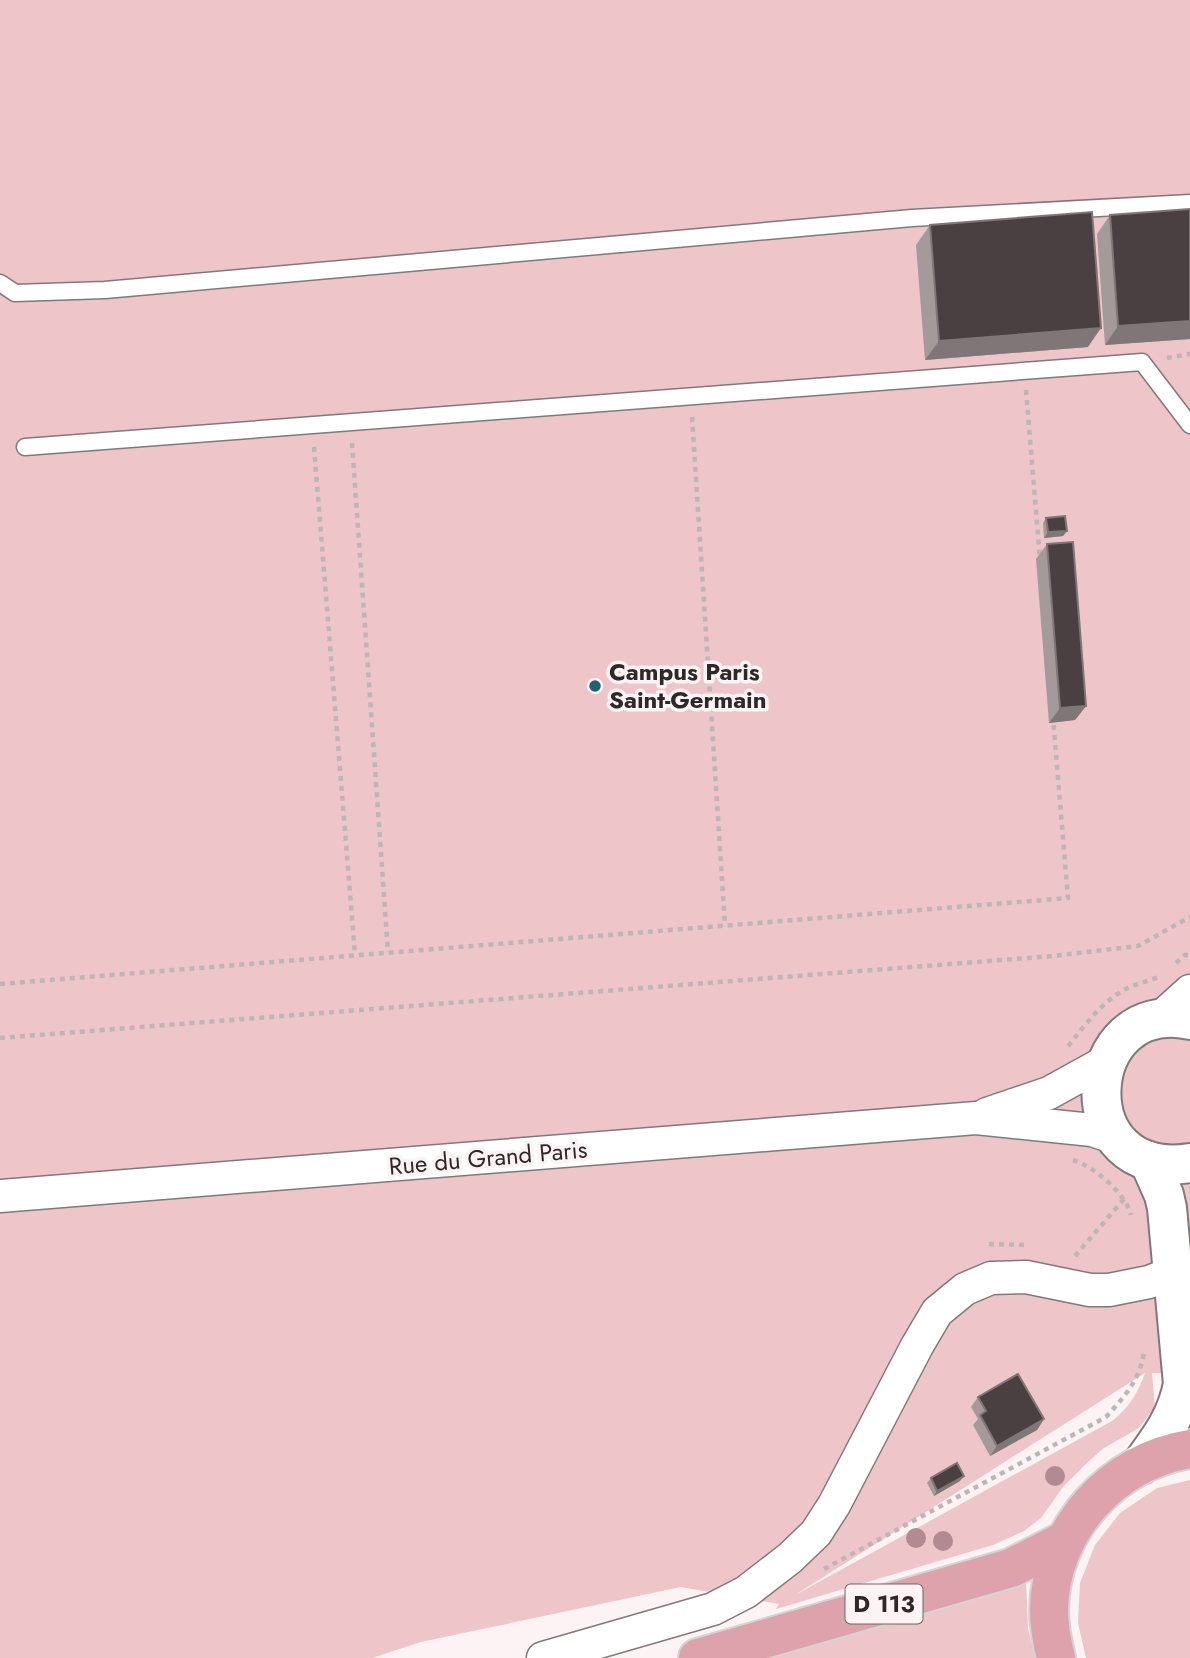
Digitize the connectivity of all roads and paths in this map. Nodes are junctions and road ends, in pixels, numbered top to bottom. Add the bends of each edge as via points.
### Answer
1 (1190, 203) edge
2 (0, 284) edge
3 (1024, 370) junction
4 (690, 396) junction
5 (351, 421) junction
6 (312, 425) junction
7 (1190, 425) edge
8 (25, 447) dead end
9 (1040, 565) dead end
10 (1053, 718) dead end
11 (1190, 917) edge
12 (726, 926) junction
13 (388, 953) junction
14 (355, 955) junction
15 (1190, 955) edge
16 (1163, 975) dead end
17 (1181, 979) edge
18 (0, 984) edge
19 (1175, 1020) edge
20 (0, 1038) edge
21 (1066, 1048) dead end
22 (1107, 1061) junction
23 (976, 1118) junction
24 (1116, 1138) junction
25 (1068, 1159) dead end
26 (1190, 1163) edge
27 (1140, 1176) junction
28 (0, 1196) edge
29 (1124, 1198) junction
30 (1132, 1225) dead end
31 (989, 1244) dead end
32 (1030, 1245) dead end
33 (1064, 1253) dead end
34 (1174, 1272) junction
35 (1143, 1343) dead end
36 (1190, 1449) edge
37 (1141, 1465) junction
38 (1066, 1540) junction
39 (812, 1576) dead end
40 (543, 1658) edge
41 (698, 1658) edge
42 (1056, 1658) edge

1 - 2 lane via 912,218 105,290 15,293
3 - 4 lane
3 - 7 lane via 1142,362
3 - 9 path
4 - 5 lane
4 - 12 path
5 - 6 lane
5 - 13 path
6 - 8 lane
6 - 14 path
10 - 12 path via 1068,898
11 - 20 path via 1138,946 1053,956
12 - 13 path
13 - 14 path
14 - 18 path
15 - 17 path via 1185,955
16 - 21 path via 1132,986 1105,1003
17 - 19 street
19 - 22 street via 1143,1024 1116,1046
22 - 23 street, Rue du Grand Paris via 1049,1093
22 - 24 street via 1100,1095
23 - 24 street, Rue du Grand Paris via 1092,1130
23 - 28 street, Rue du Grand Paris
24 - 27 street via 1131,1151
25 - 29 path via 1093,1171
26 - 27 street
27 - 29 path
27 - 34 street via 1164,1195
29 - 30 path
29 - 33 path via 1075,1256
31 - 32 path
34 - 37 street via 1183,1384 1180,1404
34 - 40 street via 1109,1290 1027,1277 991,1278 965,1289 937,1312 834,1505 816,1533 790,1558 746,1592 713,1609
35 - 39 path via 1139,1374 1106,1417
36 - 37 main road
37 - 38 main road via 1094,1500
38 - 41 main road, D 113 via 980,1578
38 - 42 main road via 1050,1598

